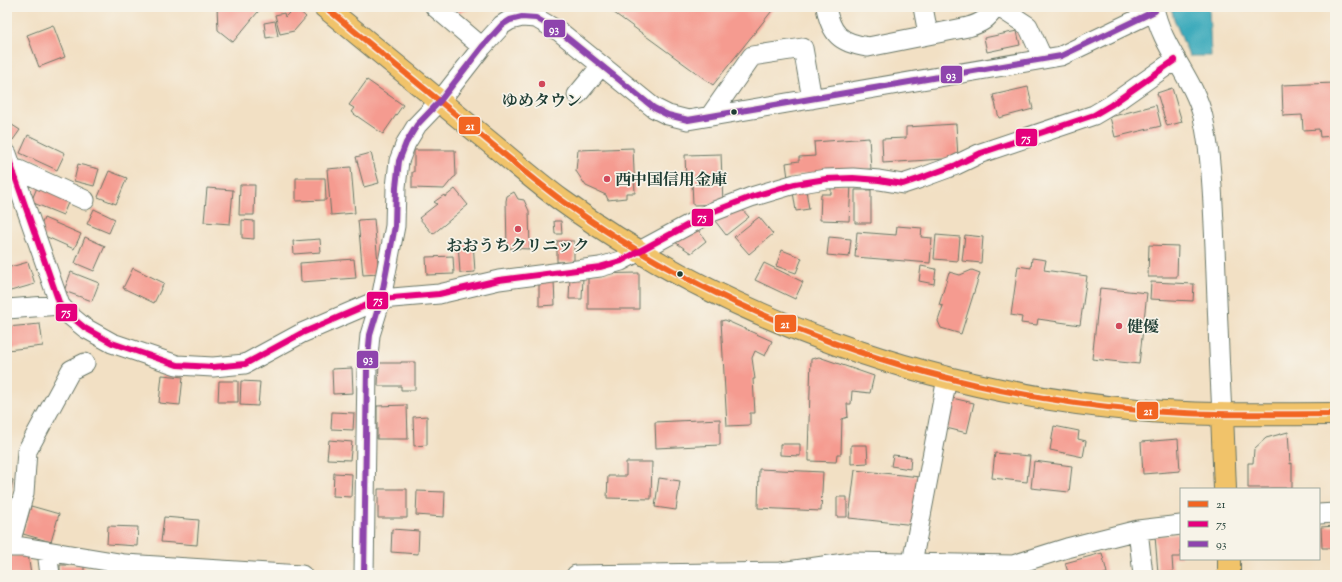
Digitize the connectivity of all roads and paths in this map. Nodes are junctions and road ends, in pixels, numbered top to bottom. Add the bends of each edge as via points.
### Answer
1 (325, 7) edge
2 (435, 7) edge
3 (826, 7) edge
4 (923, 7) edge
5 (996, 7) edge
6 (999, 7) edge
7 (1154, 9) edge
8 (928, 34) junction
9 (482, 47) junction
10 (1043, 59) junction
11 (1175, 60) junction
12 (601, 66) junction
13 (577, 95) dead end
14 (812, 99) junction
15 (440, 100) junction
16 (710, 116) junction
17 (10, 162) edge
18 (85, 200) dead end
19 (641, 252) junction
20 (381, 299) junction
21 (60, 305) junction
22 (7, 309) edge
23 (85, 363) dead end
24 (947, 378) junction
25 (1222, 414) junction
26 (1335, 414) edge
27 (1225, 488) edge
28 (1320, 514) edge
29 (1335, 514) edge
30 (1180, 525) edge
31 (1138, 530) junction
32 (8, 547) edge
33 (47, 551) junction
34 (1228, 560) edge
35 (912, 563) junction
36 (124, 570) edge
37 (780, 574) edge
38 (50, 575) edge
39 (302, 575) edge
40 (364, 575) edge
41 (576, 575) edge
42 (1143, 575) edge
43 (1229, 575) edge

1 - 15 main road
2 - 9 street
3 - 8 street via 829,23 835,33 842,39 860,46 868,48
4 - 8 street
5 - 8 street via 981,23
6 - 10 street via 1028,26
7 - 10 street via 1061,56
7 - 11 street
9 - 12 street via 510,20 522,17 536,18 560,32
9 - 15 street
10 - 14 street
11 - 19 street via 1094,115 981,153 918,179 902,184 853,178 795,184 712,212
11 - 25 street via 1197,97 1203,118 1209,161
12 - 13 street
12 - 16 street via 654,108 668,115 688,120
14 - 16 street
14 - 16 street via 803,48 752,56
15 - 19 main road via 559,199
15 - 20 street via 417,125 398,160 395,226
17 - 18 street via 18,170
17 - 21 street
19 - 20 street via 621,262 600,267 499,280 439,294
19 - 24 main road via 730,299 792,327 886,361
20 - 21 street via 302,333 245,364 214,367 177,365 112,343 85,328
20 - 40 street via 370,335 367,368
21 - 22 street
23 - 32 street via 71,370 27,451 24,493
24 - 25 main road via 1033,397 1167,412
24 - 35 street
25 - 26 main road
25 - 27 main road
28 - 29 street
30 - 31 street
31 - 35 street via 1013,565
31 - 42 street
32 - 33 street
33 - 36 street
33 - 38 street
34 - 43 main road
35 - 37 street via 852,562
36 - 39 street
37 - 41 street

